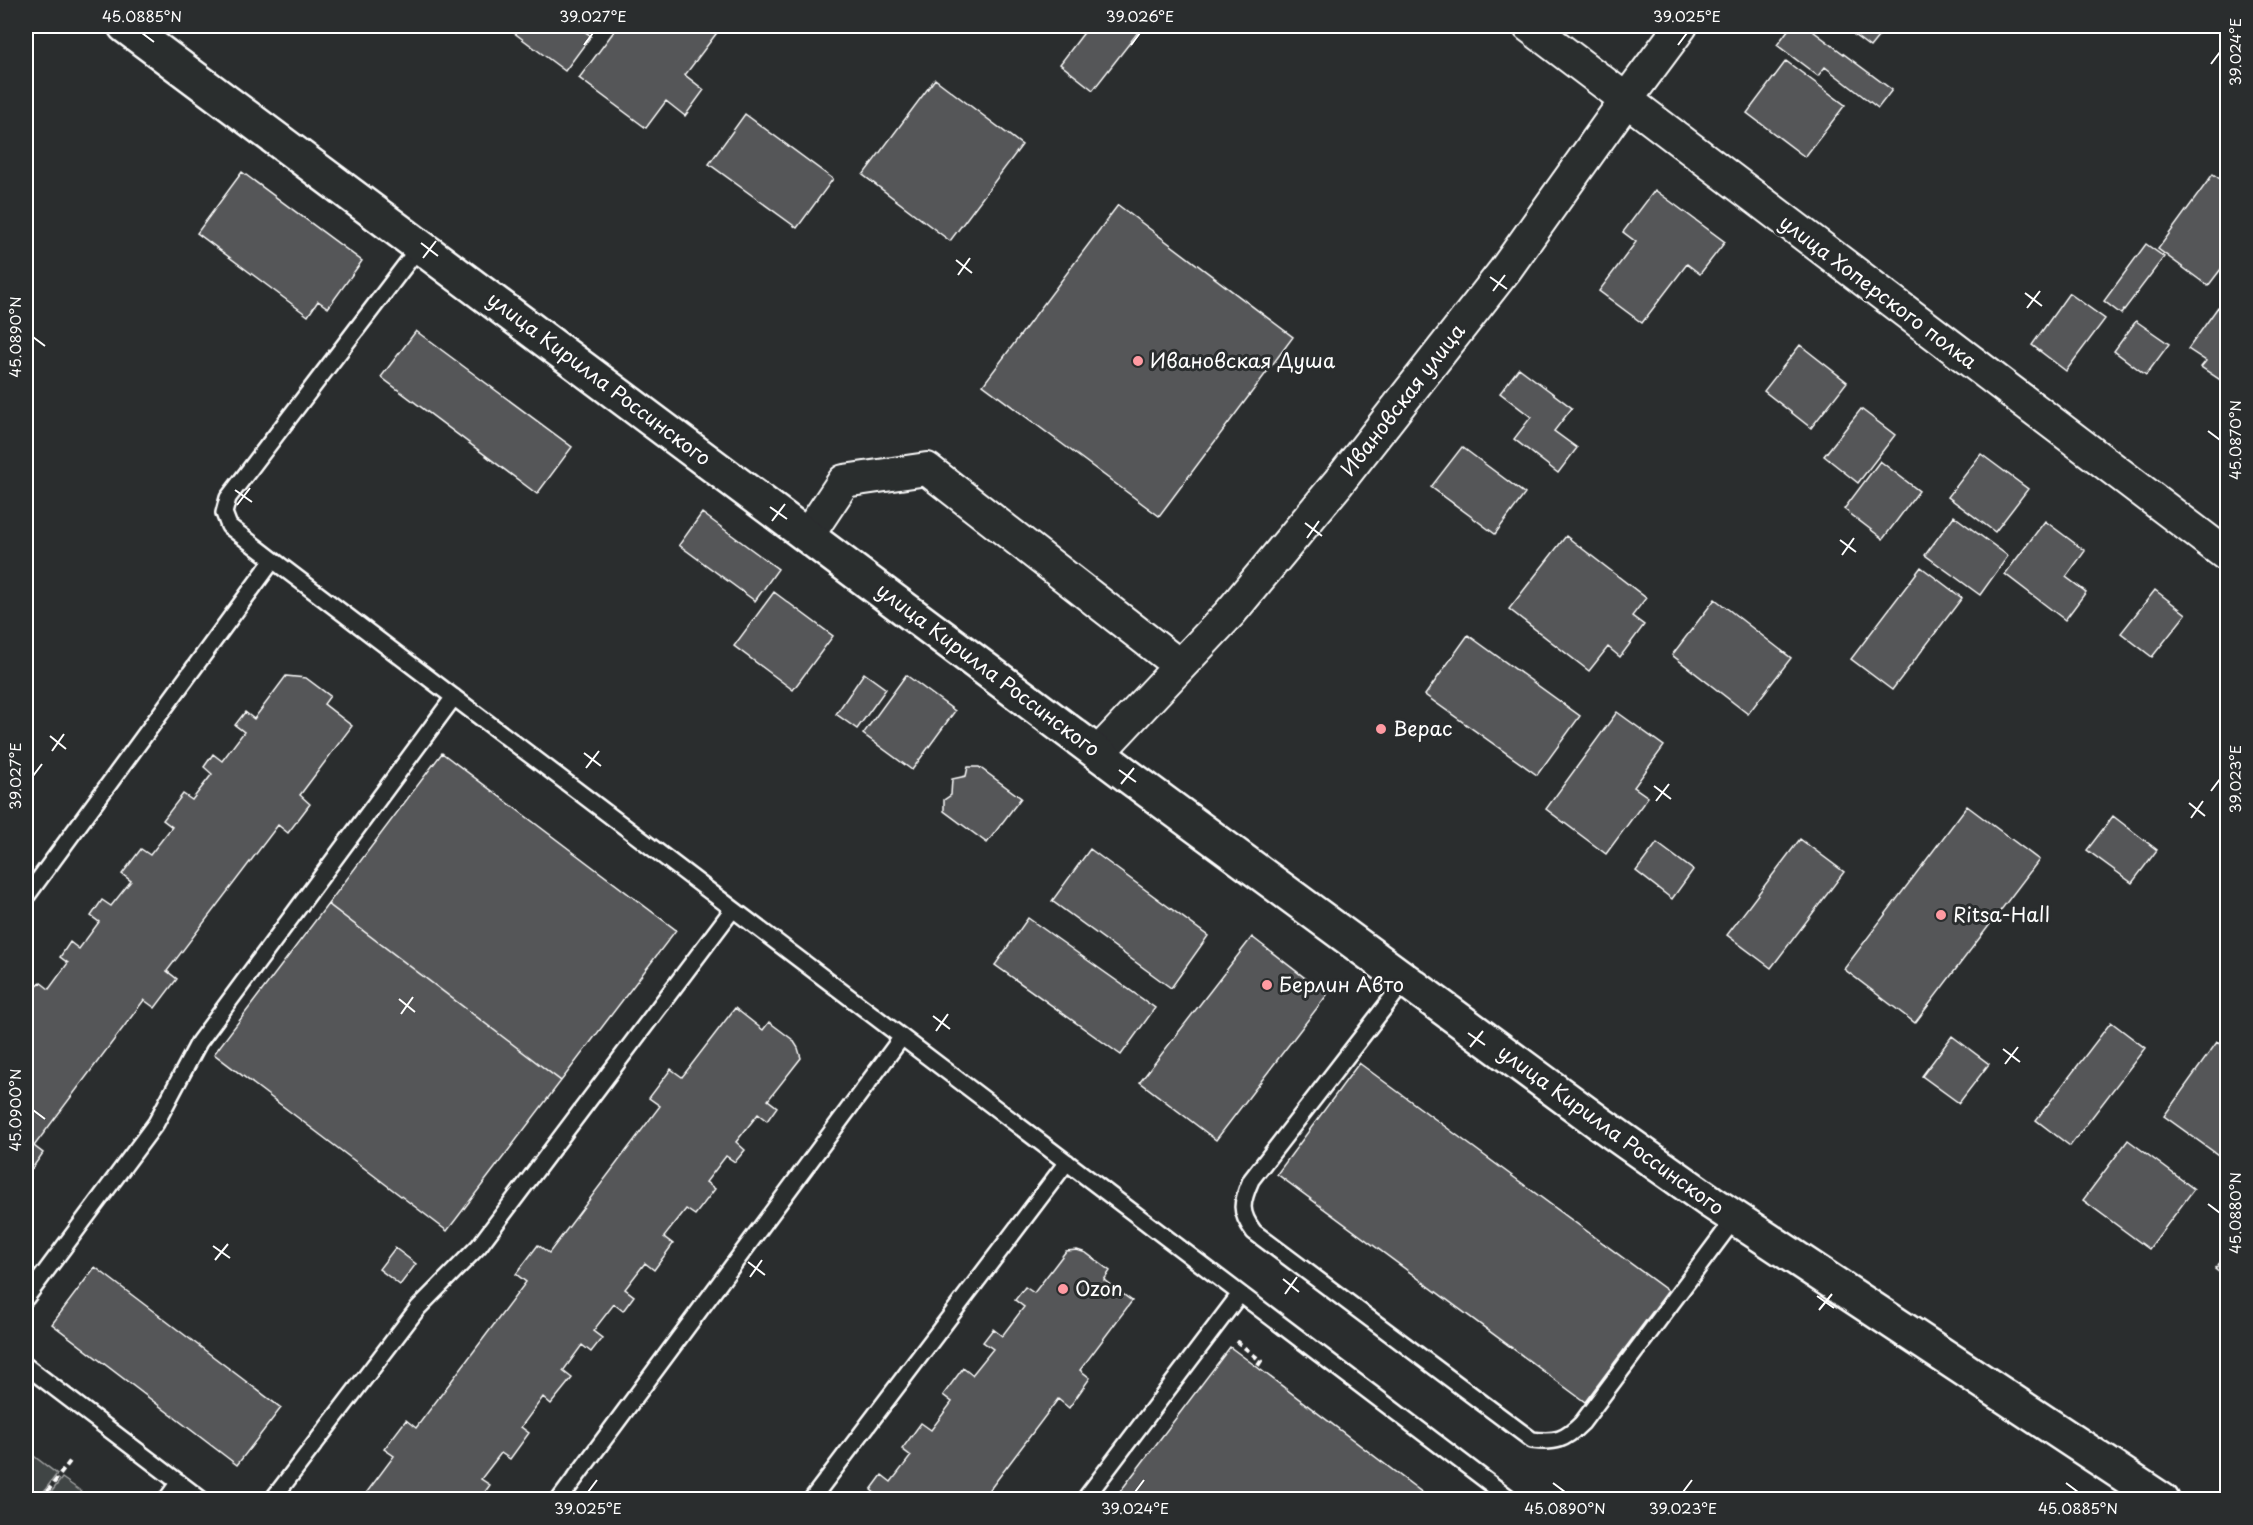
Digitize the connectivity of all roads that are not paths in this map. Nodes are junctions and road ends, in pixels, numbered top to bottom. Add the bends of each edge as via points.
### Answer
1 (125, 26) edge
2 (1529, 26) edge
3 (1681, 26) edge
4 (1626, 100) junction
5 (420, 246) junction
6 (808, 535) junction
7 (2228, 556) edge
8 (273, 560) junction
9 (1180, 666) junction
10 (454, 697) junction
11 (1098, 753) junction
12 (26, 897) edge
13 (733, 909) junction
14 (1405, 981) junction
15 (903, 1037) junction
16 (1066, 1162) junction
17 (1735, 1218) junction
18 (1240, 1294) junction
19 (26, 1298) edge
20 (26, 1366) edge
21 (179, 1482) junction
22 (166, 1500) edge
23 (202, 1500) edge
24 (272, 1500) edge
25 (559, 1500) edge
26 (811, 1500) edge
27 (1084, 1500) edge
28 (1512, 1500) edge
29 (2162, 1500) edge

1 - 5 main road, улица Кирилла Россинского
2 - 4 street, улица Хоперского полка
3 - 4 street, Ивановская улица
4 - 7 street, улица Хоперского полка
4 - 9 street, Ивановская улица via 1505,270 1345,474 1230,613
5 - 6 main road, улица Кирилла Россинского
5 - 8 lane via 228,498 224,513 229,526
6 - 9 street via 844,481 927,469
6 - 11 main road, улица Кирилла Россинского
8 - 10 lane
8 - 12 lane
9 - 11 street, Ивановская улица
10 - 13 lane
10 - 19 lane via 199,1042 156,1123
11 - 14 main road, улица Кирилла Россинского
13 - 15 lane
13 - 24 lane via 479,1246 418,1308
14 - 17 main road, улица Кирилла Россинского
14 - 17 lane via 1251,1180 1243,1198 1243,1218 1254,1232 1532,1440 1550,1442 1569,1436 1582,1423
15 - 16 lane
15 - 25 lane
16 - 18 lane
16 - 26 lane
17 - 29 main road, улица Кирилла Россинского
18 - 27 lane
18 - 28 lane
20 - 21 lane
21 - 22 lane
21 - 23 lane

